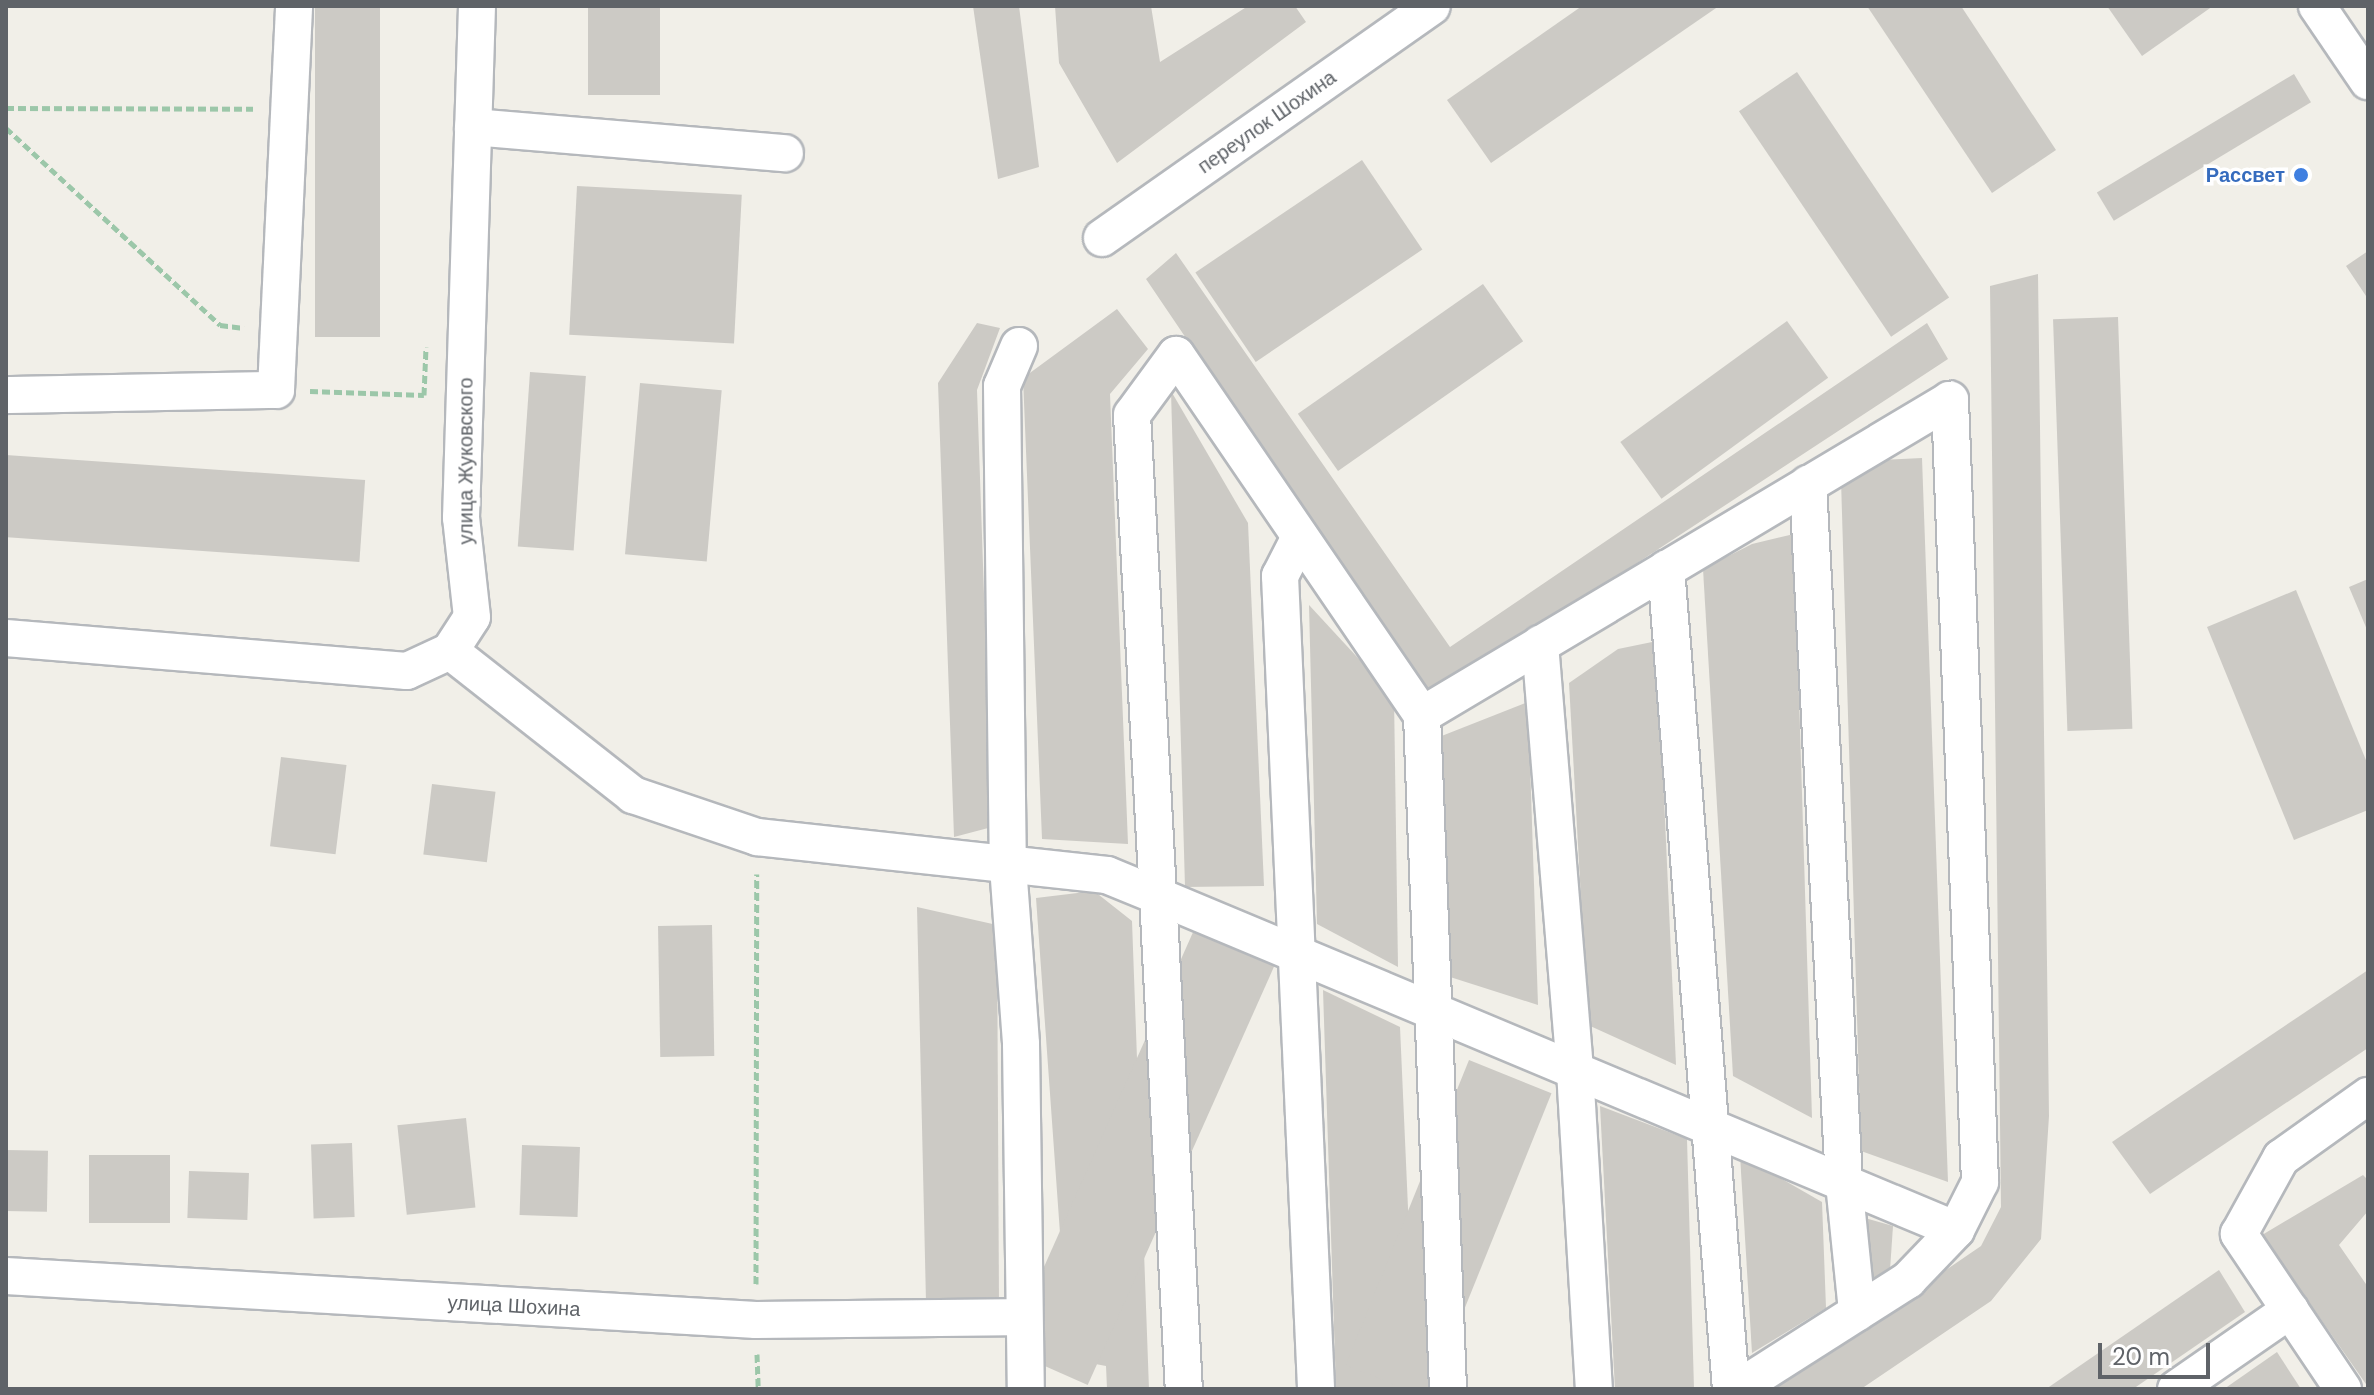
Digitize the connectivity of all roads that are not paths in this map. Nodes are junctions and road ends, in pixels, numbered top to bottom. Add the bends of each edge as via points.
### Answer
1 (294, 6) edge
2 (477, 6) edge
3 (1432, 6) edge
4 (2317, 6) edge
5 (2368, 81) edge
6 (473, 127) junction
7 (785, 153) dead end
8 (1102, 238) dead end
9 (1019, 346) dead end
10 (6, 395) edge
11 (1808, 484) junction
12 (1300, 537) junction
13 (1666, 569) junction
14 (6, 638) edge
15 (1540, 644) junction
16 (450, 651) junction
17 (1422, 715) junction
18 (1008, 866) junction
19 (1158, 896) junction
20 (1299, 955) junction
21 (1430, 1010) junction
22 (1575, 1071) junction
23 (2368, 1096) edge
24 (1707, 1126) junction
25 (1844, 1183) junction
26 (1956, 1230) junction
27 (6, 1276) edge
28 (2290, 1310) junction
29 (1857, 1312) junction
30 (1022, 1317) junction
31 (1026, 1389) edge
32 (1184, 1389) edge
33 (1316, 1389) edge
34 (1448, 1389) edge
35 (1594, 1389) edge
36 (1734, 1389) edge
37 (2176, 1389) edge
38 (2343, 1389) edge

1 - 10 street via 276,390
2 - 6 street, улица Жуковского
3 - 8 street, переулок Шохина
4 - 5 street
6 - 7 street
6 - 16 street, улица Жуковского via 461,518 472,617
9 - 18 street via 1002,386
11 - 13 street
11 - 25 street
11 - 26 street via 1950,400 1980,1182
12 - 17 street
12 - 19 street via 1176,355 1132,415
12 - 20 street via 1280,576
13 - 15 street
13 - 24 street
14 - 16 street via 407,671
15 - 17 street
15 - 22 street
16 - 18 street via 633,795 757,837
17 - 21 street
18 - 19 street via 1107,875
18 - 30 street via 1021,1044
19 - 20 street
19 - 32 street
20 - 21 street
20 - 33 street
21 - 22 street
21 - 34 street
22 - 24 street
22 - 35 street
23 - 28 street via 2281,1158 2239,1234
24 - 25 street
24 - 36 street
25 - 26 street
25 - 29 street
26 - 29 street via 1908,1280
27 - 30 street, улица Шохина via 756,1320
28 - 37 street
28 - 38 street
29 - 36 street
30 - 31 street

